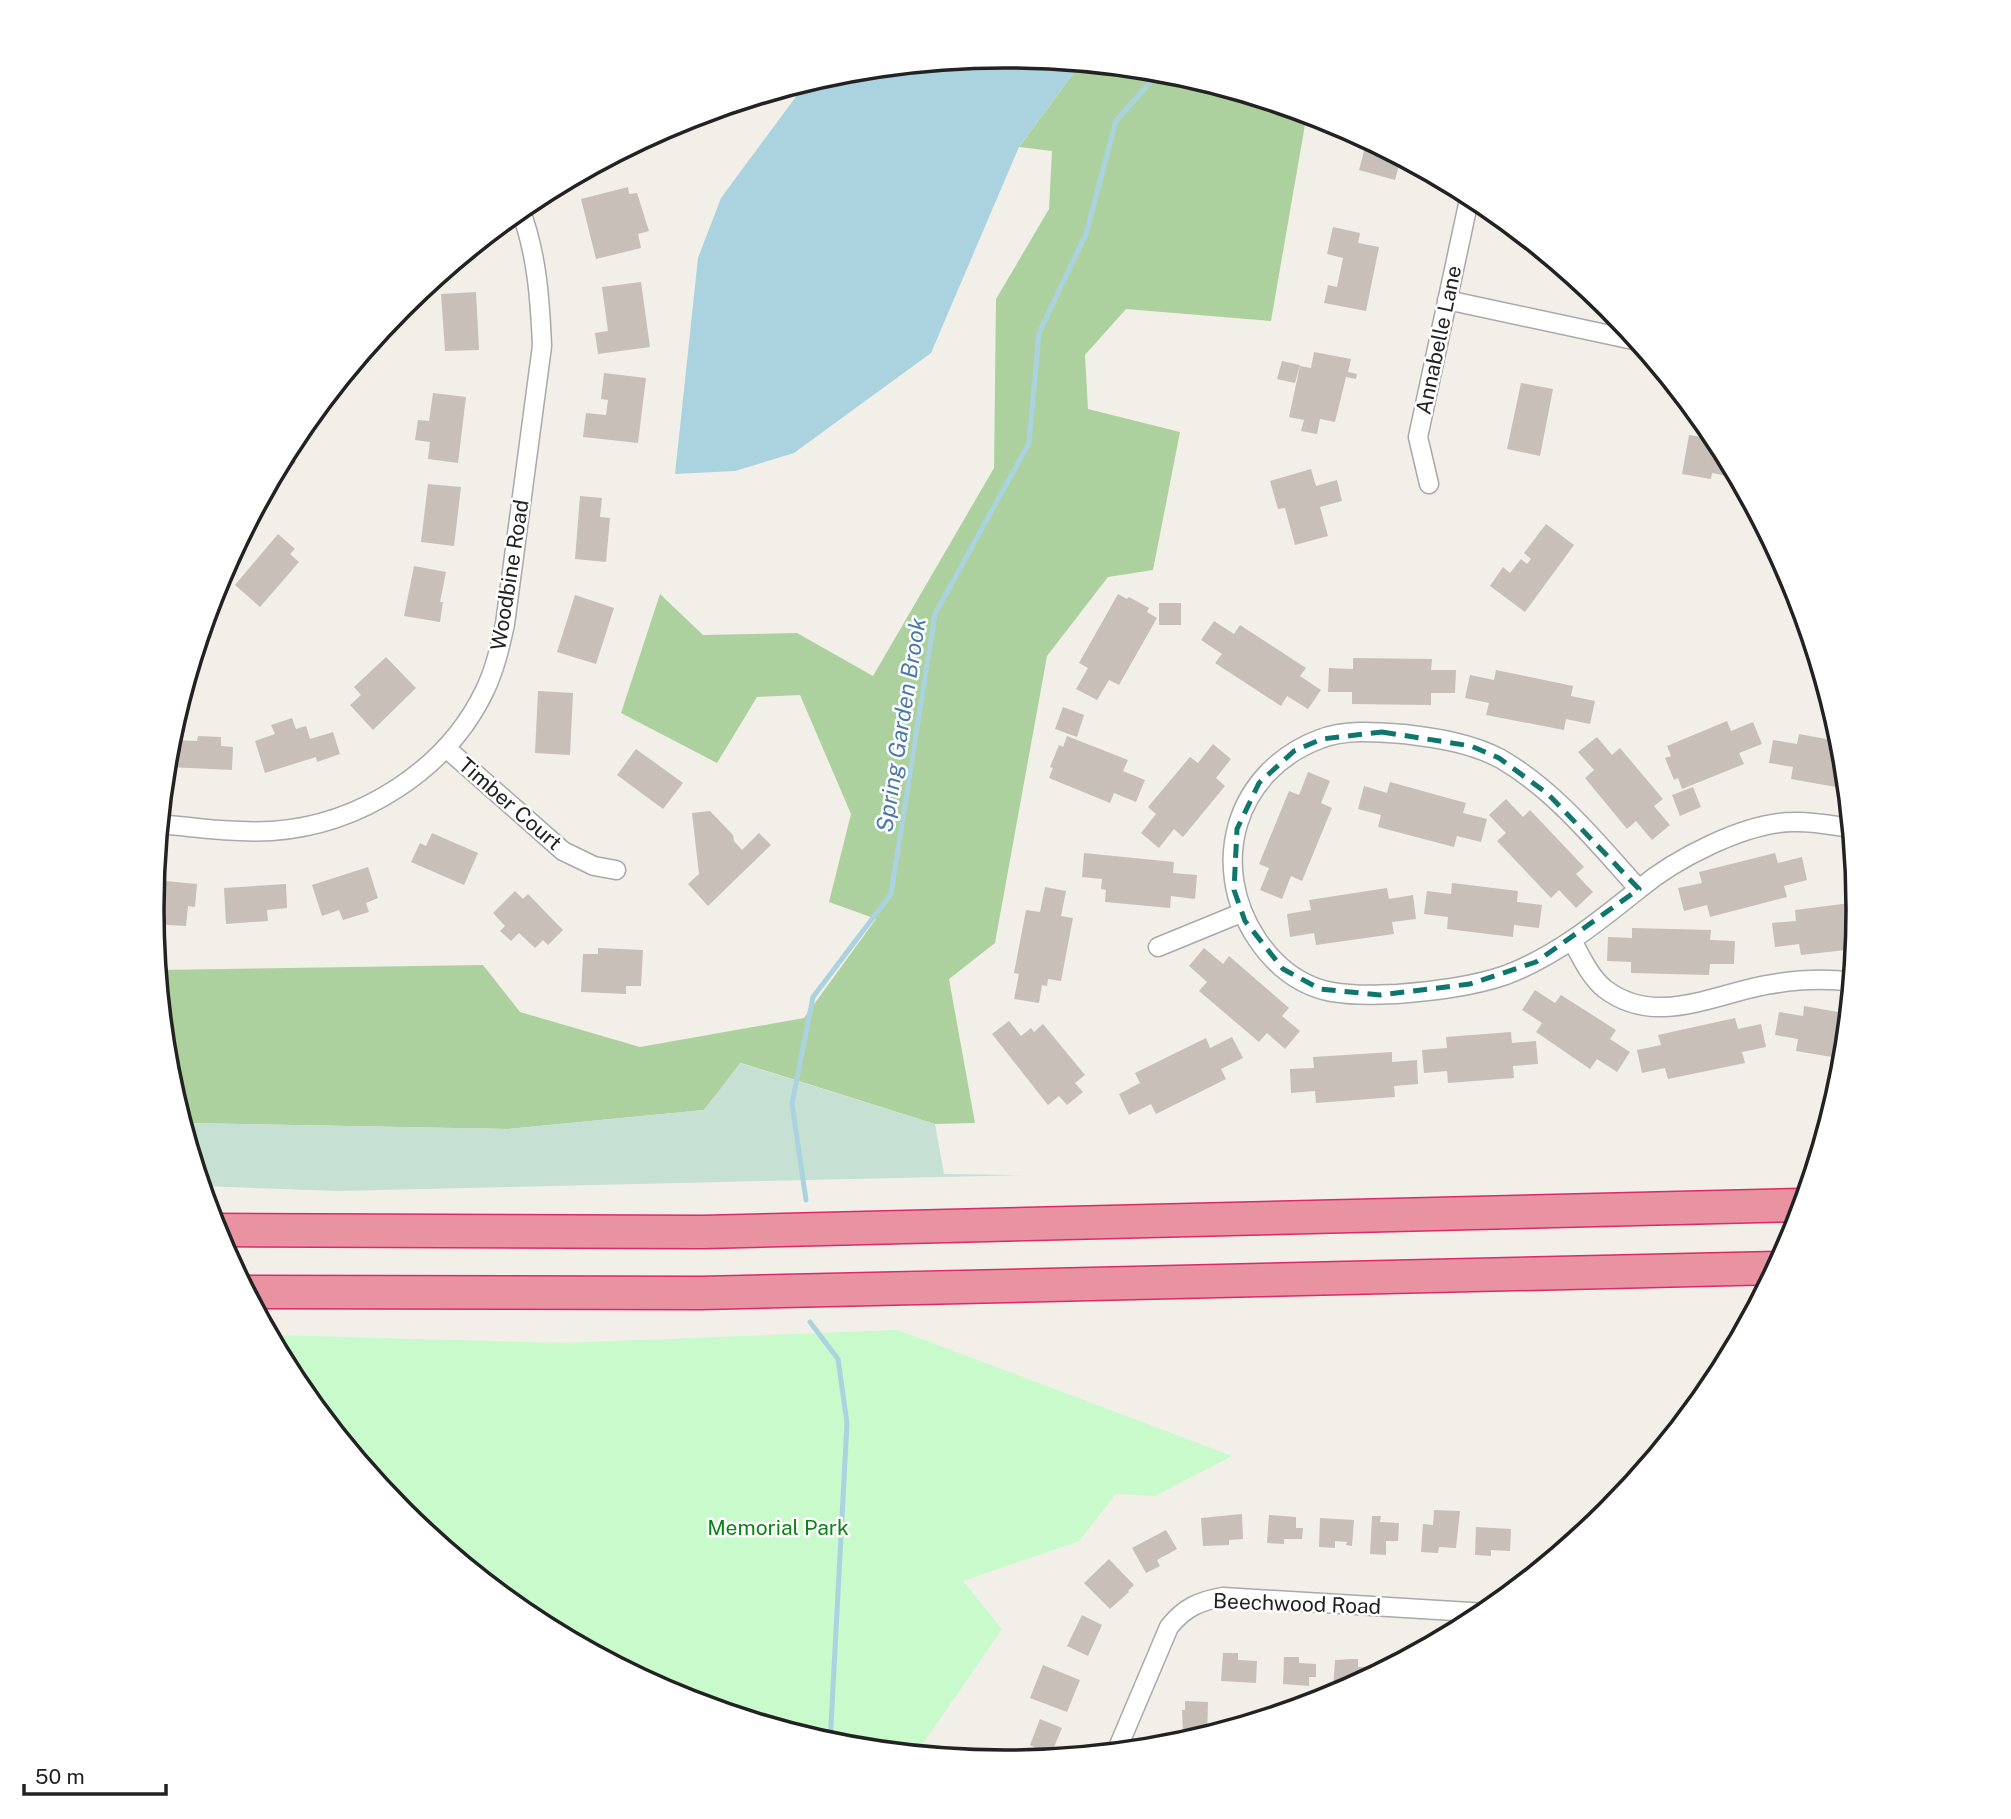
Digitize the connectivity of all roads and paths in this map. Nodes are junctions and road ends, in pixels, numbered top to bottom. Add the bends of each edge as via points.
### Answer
1 (1467, 207) edge
2 (523, 221) edge
3 (1447, 300) junction
4 (1621, 337) edge
5 (1429, 484) dead end
6 (446, 748) junction
7 (169, 825) edge
8 (1842, 827) edge
9 (616, 870) dead end
10 (1639, 889) junction
11 (1241, 913) junction
12 (1572, 940) junction
13 (1158, 947) dead end
14 (1844, 981) edge
15 (1793, 1205) edge
16 (228, 1230) edge
17 (1766, 1268) edge
18 (256, 1292) edge
19 (1468, 1612) edge
20 (1120, 1743) edge

1 - 3 street, Annabelle Lane
2 - 6 street, Woodbine Road via 534,260 542,346 506,624 485,690
3 - 4 street
3 - 5 street, Annabelle Lane via 1418,437
6 - 7 street, Woodbine Road via 404,784 342,816 275,831
6 - 9 street, Timber Court via 563,851 594,866
8 - 10 street via 1789,822 1751,830 1683,859
10 - 11 street via 1572,816 1499,758 1429,737 1347,733 1294,751 1276,764 1245,805 1233,855 1234,890
10 - 12 street
11 - 12 street via 1264,950 1283,969 1301,981 1341,994 1380,995 1470,984 1536,962
11 - 13 street
12 - 14 street via 1592,976 1605,989 1644,1007 1672,1008 1805,980
15 - 16 highway via 703,1232
17 - 18 highway via 701,1293
19 - 20 street, Beechwood Road via 1223,1597 1194,1604 1168,1627

